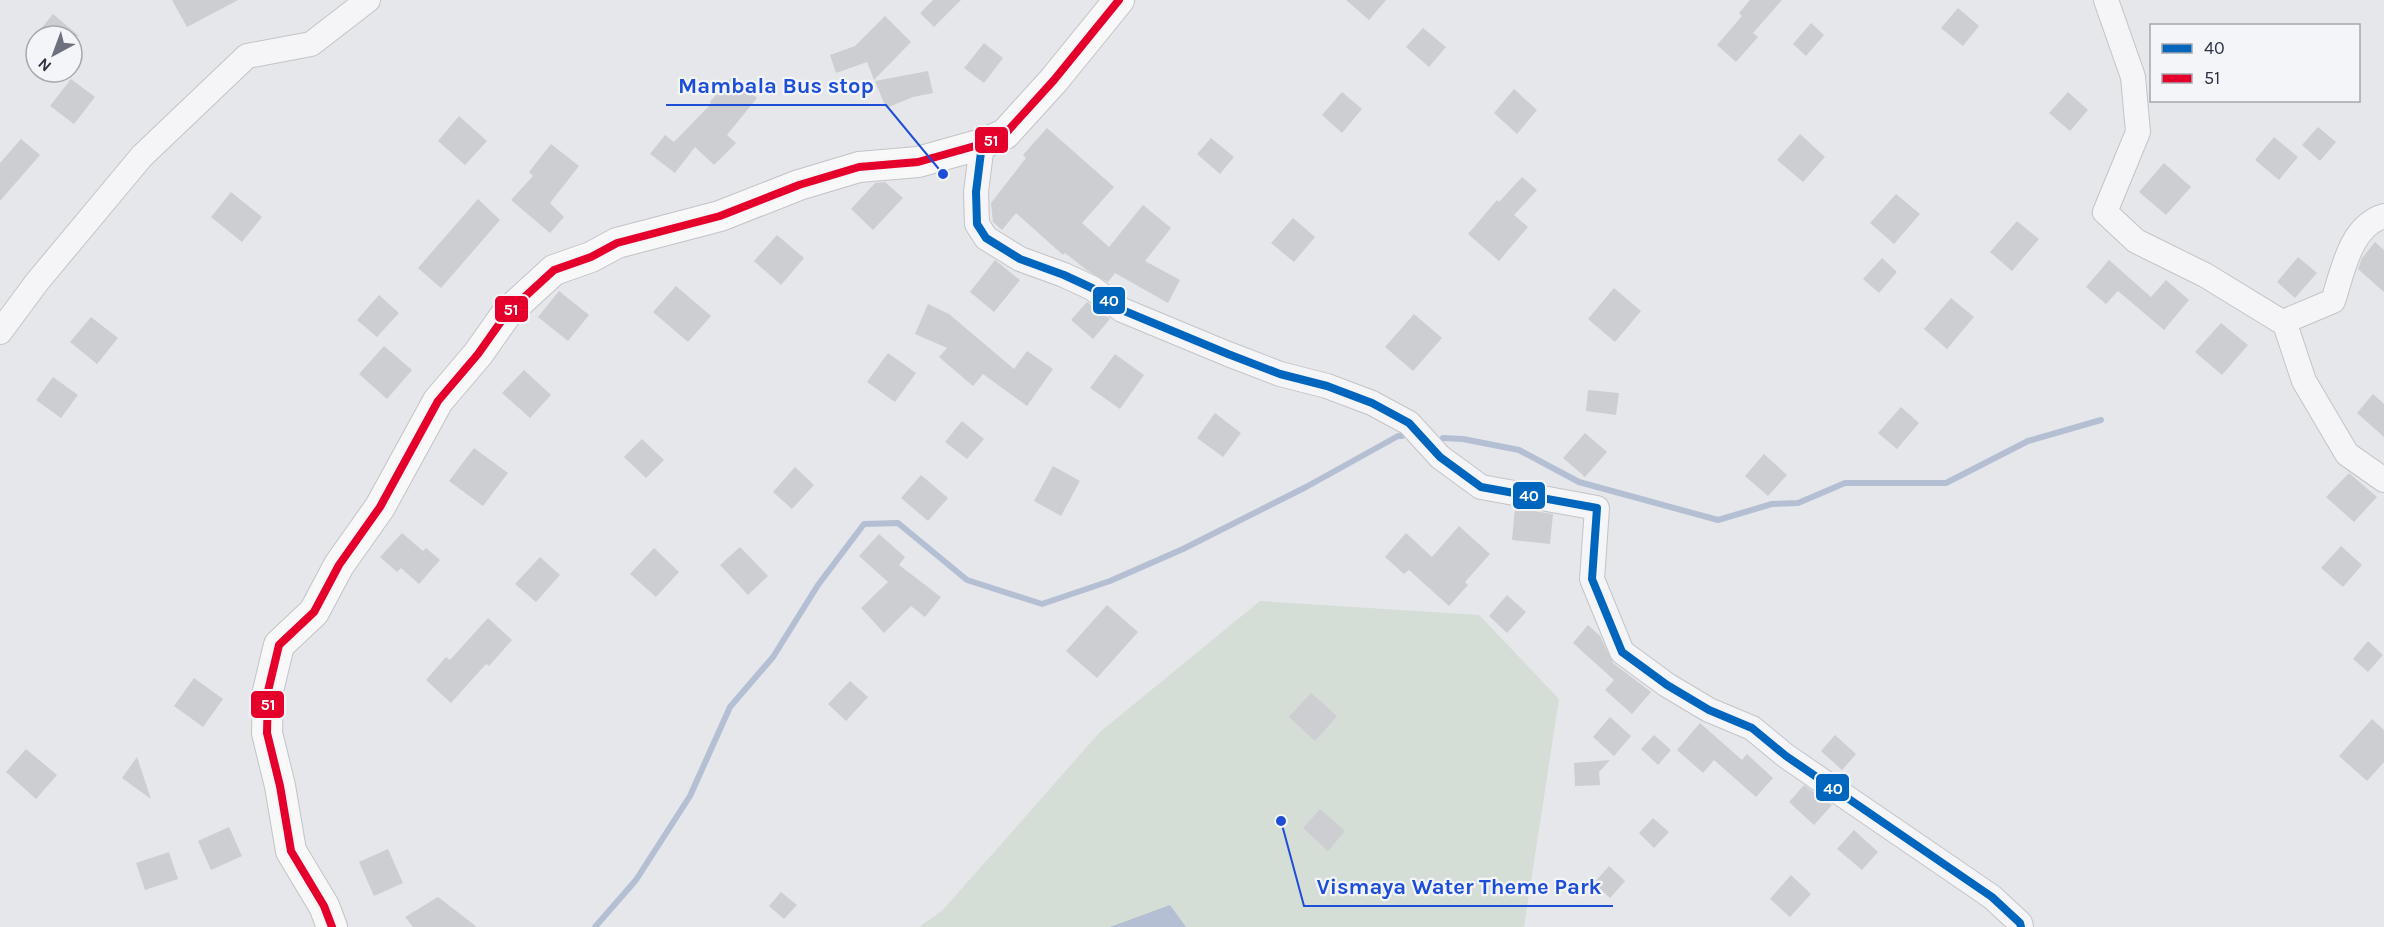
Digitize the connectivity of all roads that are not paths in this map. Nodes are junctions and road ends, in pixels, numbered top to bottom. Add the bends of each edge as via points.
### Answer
1 (368, 0) edge
2 (1119, 0) edge
3 (2106, 0) edge
4 (982, 144) junction
5 (2384, 216) edge
6 (2283, 322) junction
7 (0, 332) edge
8 (2384, 480) edge
9 (332, 927) edge
10 (2021, 927) edge

1 - 7 street via 310,44 247,56 142,156
2 - 4 main road via 1005,134
3 - 6 street via 2133,77 2138,132 2105,212 2136,241 2205,275
4 - 9 main road via 918,162 859,166 720,216 617,243 554,270 507,313 438,401 380,507 339,565 314,612 279,645 268,691 267,734 291,851
4 - 10 street via 977,224 986,238 1011,254 1092,288 1122,310 1280,374 1372,403 1409,423 1440,457 1481,487 1597,508 1592,579 1622,652 1709,710 1752,728 1786,756 1992,897
5 - 6 street via 2374,219 2353,244 2333,301
6 - 8 street via 2304,381 2347,454

